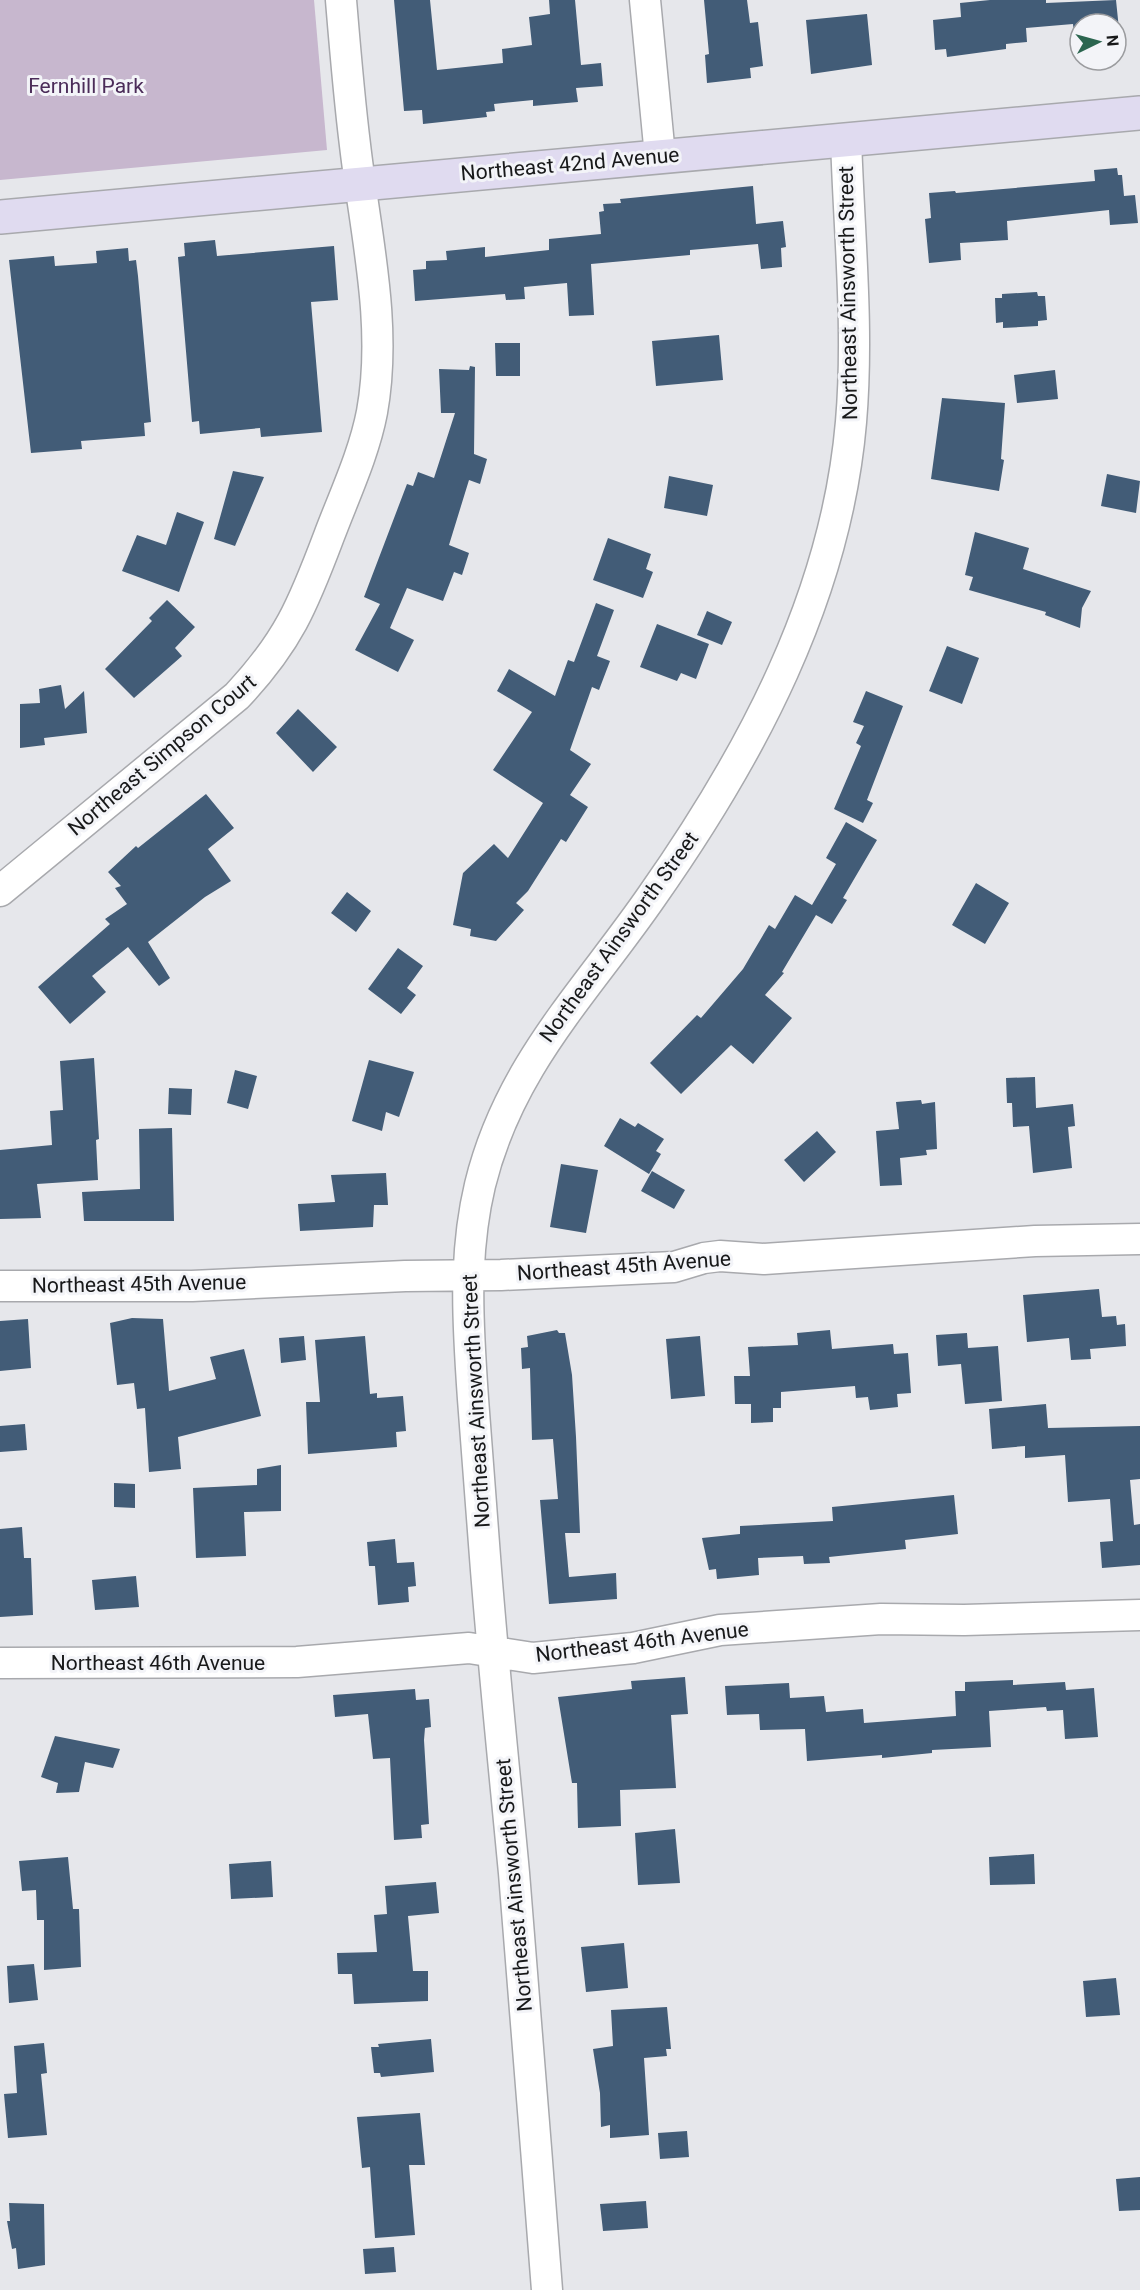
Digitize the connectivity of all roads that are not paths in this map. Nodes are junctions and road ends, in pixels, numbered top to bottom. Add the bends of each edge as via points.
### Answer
1 (341, 0) edge
2 (645, 0) edge
3 (1140, 113) edge
4 (846, 139) junction
5 (660, 156) junction
6 (362, 183) junction
7 (0, 217) edge
8 (0, 891) edge
9 (1140, 1239) edge
10 (467, 1274) junction
11 (0, 1286) edge
12 (1140, 1615) edge
13 (492, 1652) junction
14 (0, 1663) edge
15 (546, 2290) edge

1 - 6 street
2 - 5 street
3 - 4 street, Northeast 42nd Avenue
4 - 5 street, Northeast 42nd Avenue
4 - 10 street, Northeast Ainsworth Street via 854,371 851,424 837,511 818,586 780,679 731,774 651,898 548,1035 509,1103 480,1187
5 - 6 street, Northeast 42nd Avenue
6 - 7 street, Northeast 42nd Avenue
6 - 8 street, Northeast Simpson Court via 376,336 372,411 364,442 297,616 262,669 237,696
9 - 10 street, Northeast 45th Avenue via 764,1259 720,1256 674,1267
10 - 11 street, Northeast 45th Avenue via 192,1286
10 - 13 street, Northeast Ainsworth Street
12 - 13 street, Northeast 46th Avenue via 881,1618 720,1630 633,1648 533,1658
13 - 14 street, Northeast 46th Avenue via 469,1648 297,1662
13 - 15 street, Northeast Ainsworth Street via 514,1875

